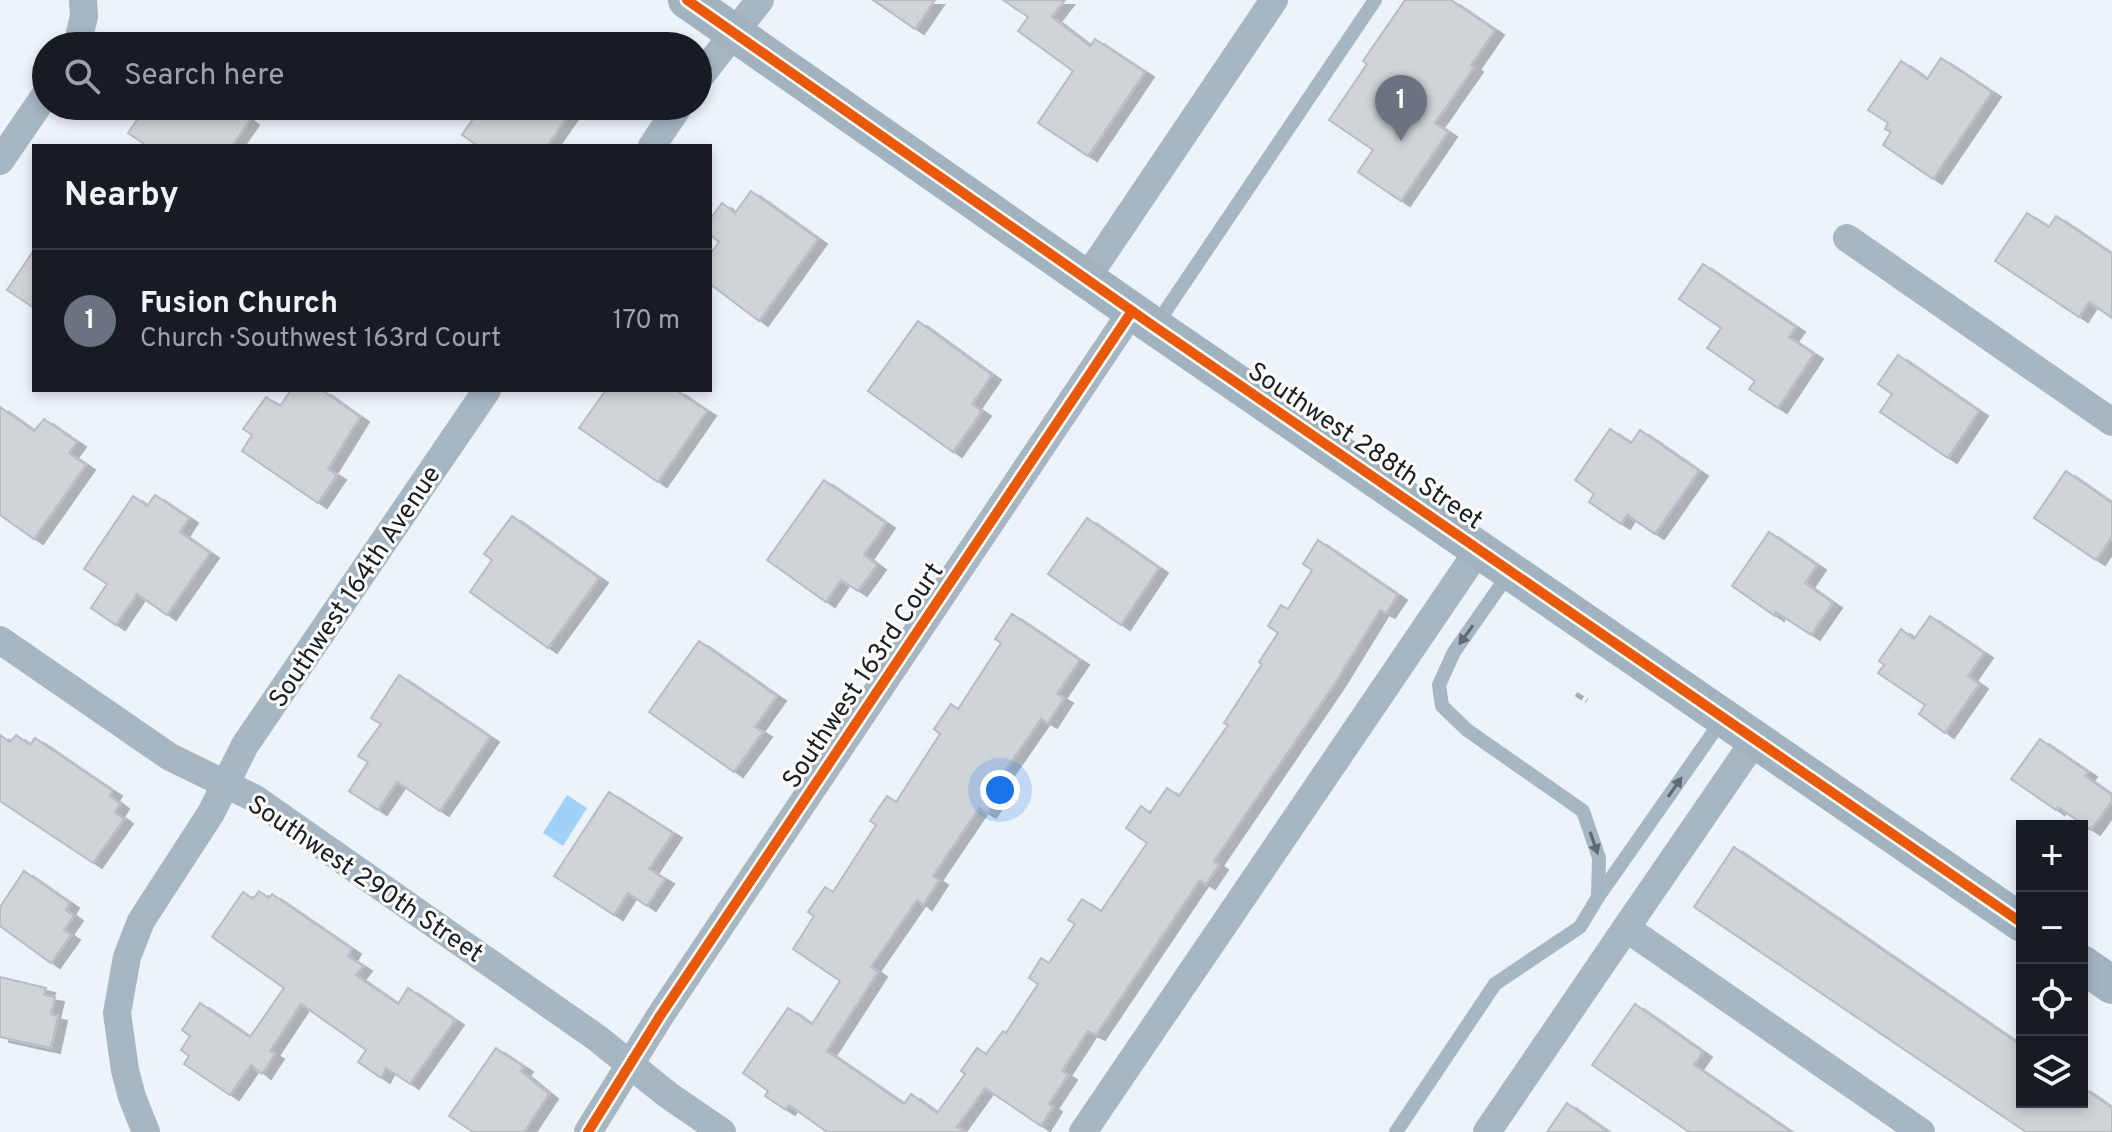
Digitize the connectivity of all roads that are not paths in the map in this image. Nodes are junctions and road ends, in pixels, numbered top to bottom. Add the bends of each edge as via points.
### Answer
1 (83, 0) edge
2 (687, 0) edge
3 (760, 0) edge
4 (1274, 0) edge
5 (1375, 0) edge
6 (80, 32) edge
7 (734, 33) junction
8 (712, 61) edge
9 (32, 114) edge
10 (670, 120) edge
11 (653, 144) edge
12 (0, 161) edge
13 (1847, 238) dead end
14 (1086, 279) junction
15 (1144, 319) junction
16 (486, 392) edge
17 (2112, 422) edge
18 (1479, 549) junction
19 (1511, 571) junction
20 (0, 640) edge
21 (1723, 717) junction
22 (1755, 740) junction
23 (225, 784) junction
24 (1598, 897) junction
25 (2016, 919) edge
26 (1626, 928) junction
27 (2088, 968) edge
28 (2112, 985) edge
29 (629, 1064) junction
30 (146, 1132) edge
31 (588, 1132) edge
32 (722, 1132) edge
33 (1083, 1132) edge
34 (1396, 1132) edge
35 (1487, 1132) edge
36 (1921, 1132) edge

1 - 6 street
2 - 7 street, Southwest 288th Street
3 - 7 street
4 - 14 street
5 - 15 lane
7 - 8 street
7 - 14 street, Southwest 288th Street
9 - 12 street
10 - 11 street
13 - 17 street
14 - 15 street, Southwest 288th Street
15 - 18 street, Southwest 288th Street
15 - 29 street, Southwest 163rd Court
16 - 23 street, Southwest 164th Avenue via 245,745
18 - 19 street, Southwest 288th Street
18 - 33 street
19 - 21 street, Southwest 288th Street
19 -> 24 lane via 1454,652 1439,685 1442,706 1467,730 1583,811 1599,858
20 - 23 street, Southwest 290th Street via 170,757
21 - 22 street, Southwest 288th Street
24 -> 21 lane
22 - 25 street, Southwest 288th Street
22 - 26 street
23 - 29 street, Southwest 290th Street via 254,798
23 - 30 street, Southwest 164th Avenue via 150,905 123,975 117,1013 121,1048
24 - 34 lane via 1580,927 1495,984
26 - 35 street
26 - 36 street
27 - 28 street
29 - 31 street, Southwest 163rd Court
29 - 32 street, Southwest 290th Street

